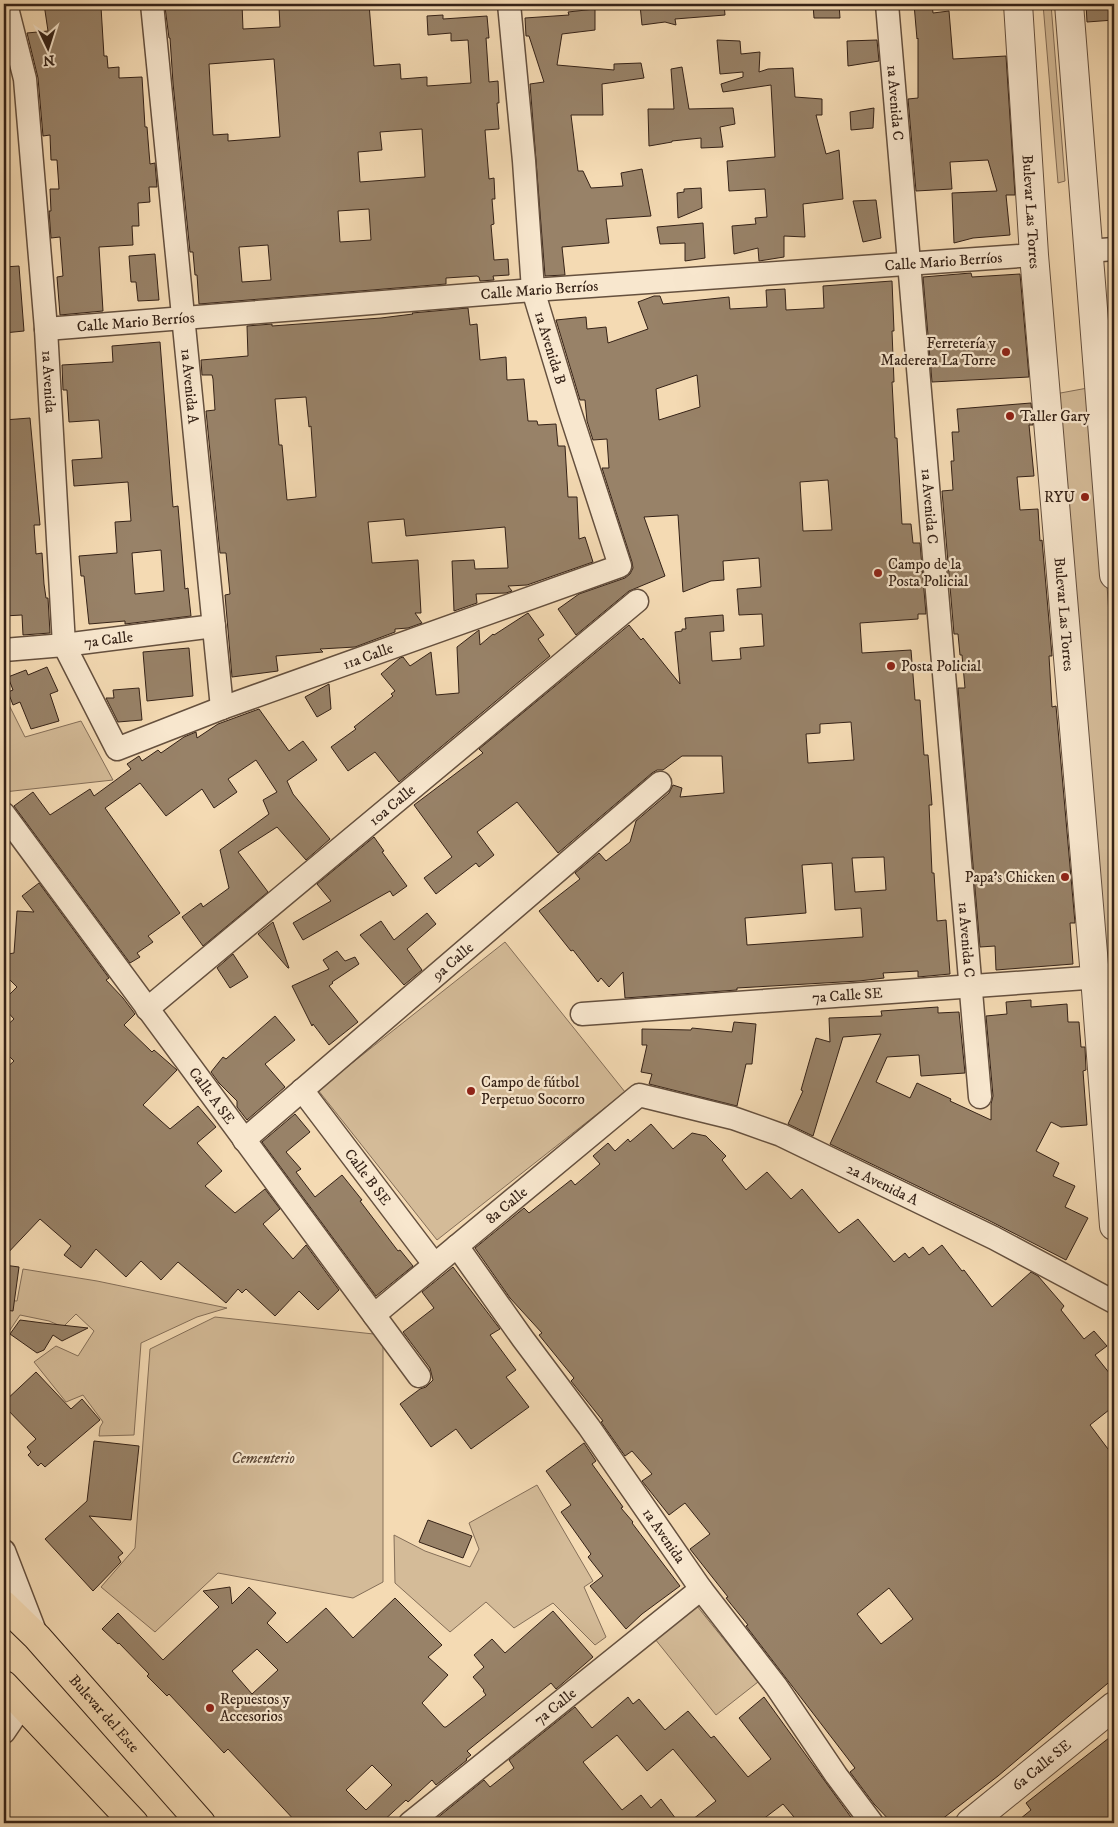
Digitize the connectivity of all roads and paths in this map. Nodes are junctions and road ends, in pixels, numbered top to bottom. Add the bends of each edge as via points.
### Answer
1 (6, 4) edge
2 (152, 4) edge
3 (509, 4) edge
4 (887, 4) edge
5 (1018, 4) edge
6 (1068, 4) edge
7 (1101, 250) edge
8 (1034, 254) junction
9 (909, 264) junction
10 (533, 290) junction
11 (184, 318) junction
12 (46, 329) junction
13 (620, 566) joint
14 (1114, 575) edge
15 (637, 601) dead end
16 (214, 626) junction
17 (64, 646) junction
18 (4, 650) edge
19 (222, 708) junction
20 (116, 749) joint
21 (660, 783) dead end
22 (4, 814) edge
23 (1105, 977) edge
24 (970, 986) junction
25 (148, 1009) junction
26 (582, 1014) dead end
27 (302, 1090) junction
28 (639, 1095) joint
29 (980, 1097) dead end
30 (244, 1140) junction
31 (1114, 1226) edge
32 (457, 1246) junction
33 (434, 1264) junction
34 (1114, 1302) edge
35 (374, 1315) junction
36 (419, 1376) dead end
37 (4, 1551) edge
38 (700, 1589) junction
39 (4, 1605) edge
40 (37, 1637) junction
41 (4, 1684) edge
42 (23, 1704) junction
43 (1114, 1706) edge
44 (4, 1732) edge
45 (134, 1823) edge
46 (202, 1823) edge
47 (410, 1823) edge
48 (872, 1823) edge
49 (970, 1823) edge

1 - 12 street, 1a Avenida via 24,79
2 - 11 street, 1a Avenida A
3 - 10 street, 1a Avenida B
4 - 9 street, 1a Avenida C
5 - 8 street, Bulevar Las Torres
6 - 7 street
7 - 14 street
8 - 9 street, Calle Mario Berríos
8 - 23 street, Bulevar Las Torres
9 - 10 street, Calle Mario Berríos
9 - 24 street, 1a Avenida C
10 - 11 street, Calle Mario Berríos
10 - 13 street, 1a Avenida B
11 - 12 street, Calle Mario Berríos
11 - 16 street, 1a Avenida A
12 - 17 street, 1a Avenida
13 - 19 street, 11a Calle
15 - 25 street, 10a Calle
16 - 17 street, 7a Calle
16 - 19 street, 1a Avenida A
17 - 18 street, 7a Calle
17 - 20 street, 1a Avenida
19 - 20 street, 11a Calle
21 - 27 street, 9a Calle
22 - 25 street, Calle A SE
23 - 24 street, 7a Calle SE
23 - 31 street, Bulevar Las Torres
24 - 26 street, 7a Calle SE
24 - 29 street, 1a Avenida C
25 - 30 street, Calle A SE
27 - 30 street, 9a Calle
27 - 33 street, Calle B SE
28 - 32 street, 8a Calle
28 - 34 street, 2a Avenida A via 733,1118 781,1135 994,1238
30 - 35 street, Calle A SE
32 - 33 street, 8a Calle
32 - 38 street, 1a Avenida via 589,1427
33 - 35 street, 8a Calle
35 - 36 street, Calle A SE
37 - 40 street
38 - 47 street, 7a Calle
38 - 48 street, 1a Avenida via 776,1686
39 - 40 highway, Bulevar del Este
40 - 46 highway, Bulevar del Este
41 - 42 highway
42 - 44 street
42 - 45 highway
43 - 49 street, 6a Calle SE

